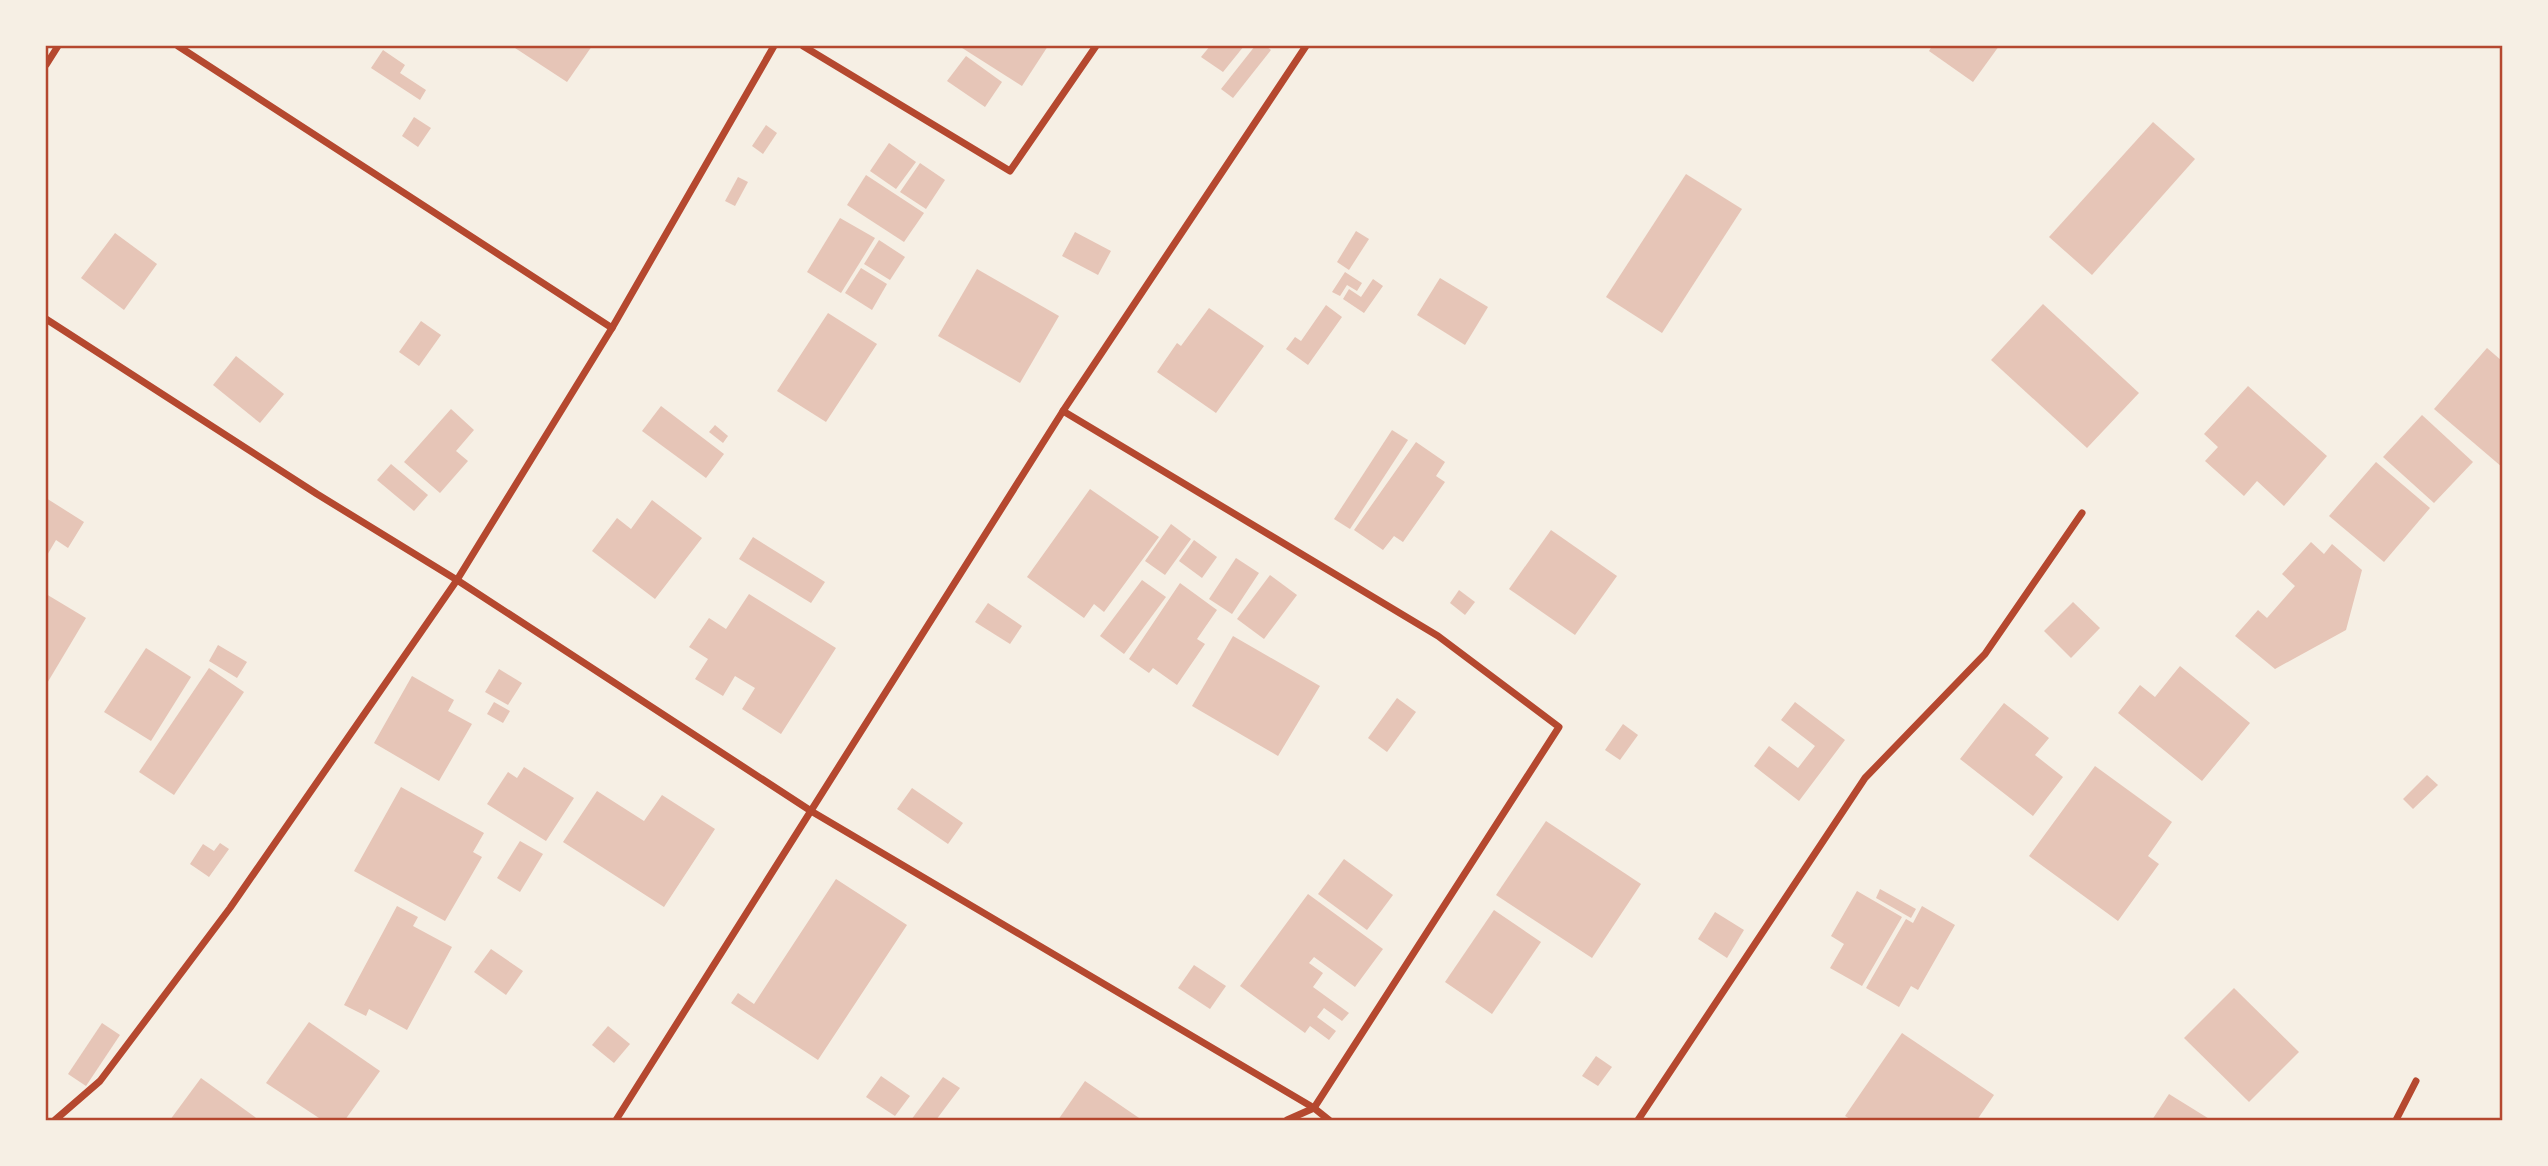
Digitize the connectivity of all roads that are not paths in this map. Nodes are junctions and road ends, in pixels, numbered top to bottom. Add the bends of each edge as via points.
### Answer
1 (58, 46) edge
2 (178, 46) edge
3 (774, 46) edge
4 (803, 46) edge
5 (1096, 46) edge
6 (1306, 46) edge
7 (46, 65) edge
8 (46, 319) edge
9 (612, 328) junction
10 (1063, 411) junction
11 (2082, 513) dead end
12 (457, 580) junction
13 (811, 811) junction
14 (2416, 1081) dead end
15 (1314, 1108) junction
16 (55, 1121) edge
17 (616, 1121) edge
18 (1287, 1121) edge
19 (1329, 1121) edge
20 (1637, 1121) edge
21 (2396, 1121) edge

1 - 7 street
2 - 9 street
3 - 9 street
4 - 5 street via 1010,171
6 - 10 street
8 - 12 street
9 - 12 street
10 - 13 street
10 - 15 street via 1438,636 1559,727
11 - 20 street via 1985,654 1864,778
12 - 13 street
12 - 16 street via 230,908 100,1081
13 - 15 street
13 - 17 street
14 - 21 street
15 - 18 street
15 - 19 street

